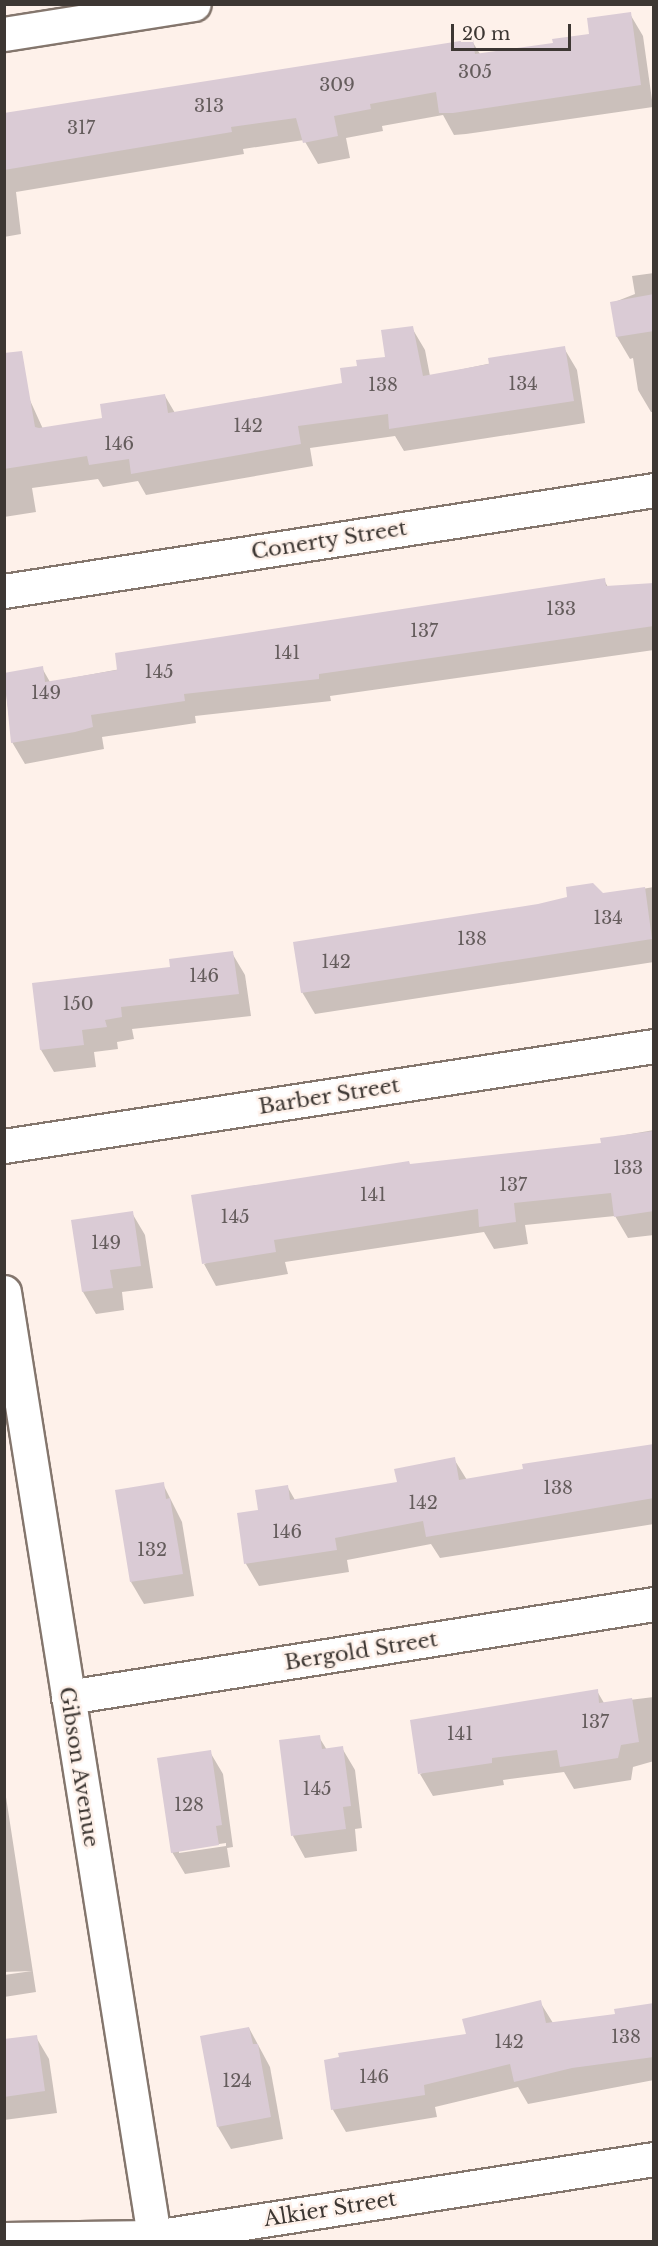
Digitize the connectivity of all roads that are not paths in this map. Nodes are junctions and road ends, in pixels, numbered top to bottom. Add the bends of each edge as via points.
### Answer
1 (194, 4) edge
2 (4, 34) edge
3 (654, 490) edge
4 (4, 591) edge
5 (654, 1046) edge
6 (4, 1146) edge
7 (4, 1292) edge
8 (654, 1604) edge
9 (68, 1697) junction
10 (654, 2159) edge
11 (4, 2239) edge
12 (155, 2239) edge

1 - 2 street
3 - 4 street, Conerty Street
5 - 6 street, Barber Street
7 - 9 street, Gibson Avenue
8 - 9 street, Bergold Street
9 - 12 street, Gibson Avenue
10 - 12 street, Alkier Street
11 - 12 street, Alkier Street

